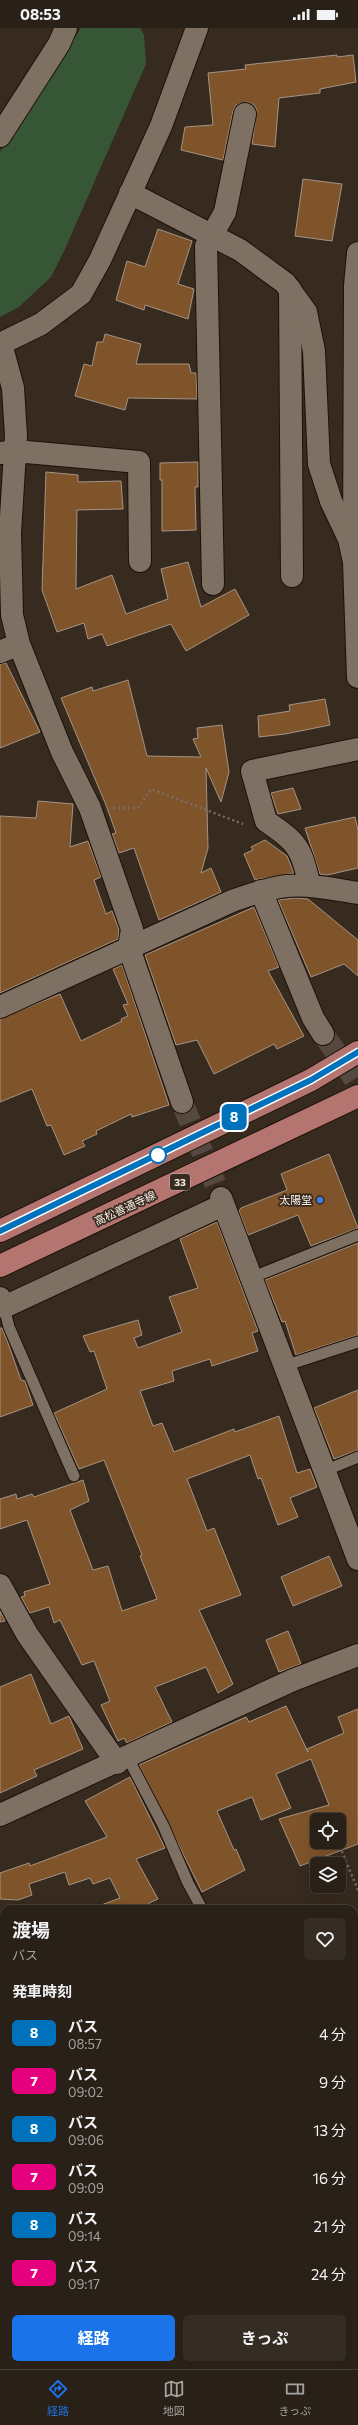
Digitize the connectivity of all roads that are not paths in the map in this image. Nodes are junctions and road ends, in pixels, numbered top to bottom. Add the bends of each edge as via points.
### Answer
1 (66, 28) edge
2 (197, 28) edge
3 (245, 114) dead end
4 (0, 136) edge
5 (130, 193) junction
6 (212, 235) junction
7 (358, 252) edge
8 (290, 289) junction
9 (1, 344) edge
10 (8, 452) edge
11 (140, 561) dead end
12 (354, 562) junction
13 (292, 576) dead end
14 (213, 584) dead end
15 (10, 648) edge
16 (358, 677) edge
17 (358, 749) edge
18 (310, 886) junction
19 (261, 891) junction
20 (358, 893) edge
21 (128, 948) junction
22 (0, 1007) edge
23 (323, 1034) tunnel mouth
24 (358, 1052) edge
25 (358, 1096) edge
26 (182, 1102) tunnel mouth
27 (0, 1231) edge
28 (358, 1236) edge
29 (0, 1266) edge
30 (251, 1278) junction
31 (2, 1302) edge
32 (358, 1342) edge
33 (284, 1366) junction
34 (358, 1457) edge
35 (324, 1471) junction
36 (74, 1476) dead end
37 (358, 1559) edge
38 (0, 1585) edge
39 (358, 1655) edge
40 (122, 1760) junction
41 (0, 1815) edge
42 (200, 1905) edge

1 - 4 street via 59,44
2 - 5 street via 161,126
3 - 6 street via 225,212
5 - 6 street
5 - 9 street via 100,260 80,294 41,324
6 - 8 street via 240,250
6 - 14 street via 206,246
7 - 12 street via 354,286
8 - 12 street via 306,312 314,350 319,464 330,501 349,539
8 - 13 street
9 - 10 street via 13,388
10 - 11 street via 139,462
10 - 15 street via 12,615
12 - 16 street
15 - 21 street via 90,808 132,929
17 - 18 street via 252,771 266,821 292,839 302,854
18 - 19 street via 286,886
18 - 20 street
19 - 21 street via 232,901
19 - 23 street via 313,1018
21 - 22 street
21 - 26 street
24 - 27 main road via 311,1080
25 - 29 main road, 高松善通寺線 / 33
28 - 30 lane
30 - 31 street via 222,1202
30 - 33 street
31 - 36 lane via 9,1327
32 - 33 lane
33 - 35 street
34 - 35 lane
35 - 37 street
38 - 40 street via 27,1634
39 - 40 street via 293,1680
40 - 41 street
40 - 42 lane via 163,1825

